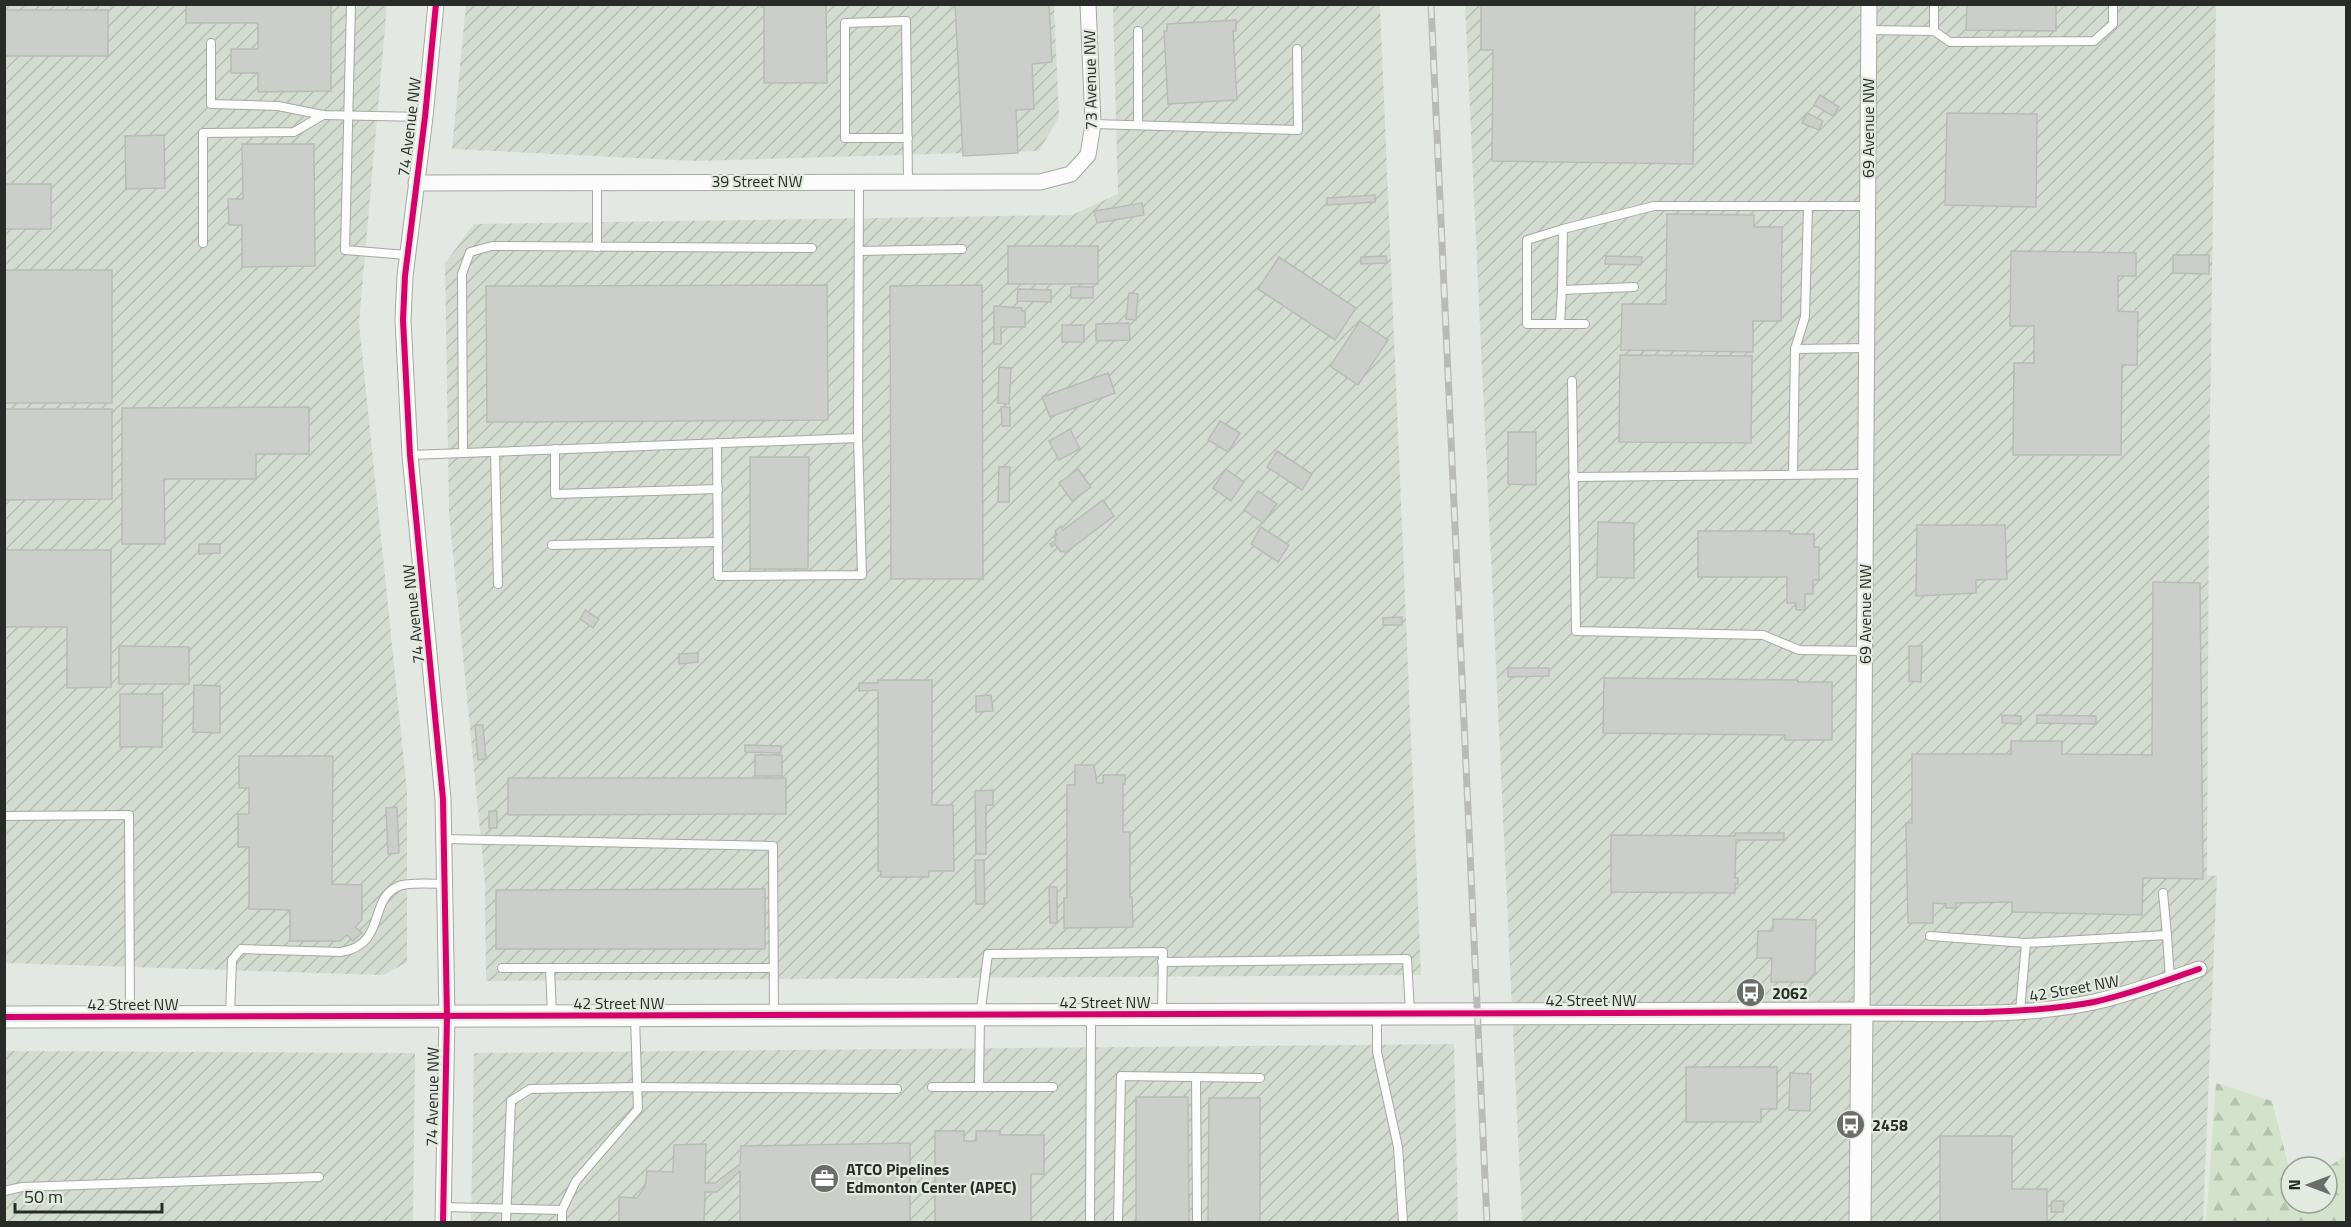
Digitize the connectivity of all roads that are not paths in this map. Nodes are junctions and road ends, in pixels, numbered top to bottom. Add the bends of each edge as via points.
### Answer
1 (351, 4) edge
2 (436, 4) edge
3 (1088, 4) edge
4 (1869, 4) edge
5 (1934, 4) edge
6 (2113, 4) edge
7 (1869, 30) junction
8 (1138, 31) dead end
9 (1934, 31) junction
10 (210, 43) dead end
11 (1297, 49) dead end
12 (323, 115) junction
13 (348, 115) junction
14 (425, 117) junction
15 (1093, 123) junction
16 (1138, 125) junction
17 (908, 138) junction
18 (1088, 155) joint
19 (859, 181) junction
20 (908, 181) junction
21 (597, 182) junction
22 (416, 183) junction
23 (1808, 206) junction
24 (1868, 206) junction
25 (1563, 229) junction
26 (203, 243) dead end
27 (597, 247) junction
28 (812, 248) dead end
29 (962, 249) dead end
30 (859, 251) junction
31 (407, 255) junction
32 (1634, 287) dead end
33 (1562, 290) junction
34 (1560, 324) junction
35 (1585, 324) dead end
36 (1867, 348) junction
37 (1795, 349) junction
38 (1572, 381) dead end
39 (858, 438) junction
40 (717, 443) junction
41 (555, 449) junction
42 (495, 452) junction
43 (463, 453) junction
44 (410, 455) junction
45 (1793, 473) junction
46 (1866, 474) junction
47 (1574, 477) junction
48 (718, 489) junction
49 (718, 542) junction
50 (552, 545) dead end
51 (498, 584) dead end
52 (1864, 651) junction
53 (4, 816) edge
54 (444, 839) junction
55 (446, 884) junction
56 (2163, 893) dead end
57 (2166, 935) junction
58 (1930, 936) dead end
59 (2026, 943) junction
60 (1162, 962) junction
61 (502, 968) dead end
62 (550, 968) junction
63 (772, 968) junction
64 (2199, 969) dead end
65 (2170, 979) junction
66 (2020, 1011) junction
67 (1862, 1013) junction
68 (1377, 1014) junction
69 (1410, 1014) junction
70 (1091, 1015) junction
71 (1162, 1015) junction
72 (552, 1016) junction
73 (634, 1016) junction
74 (774, 1016) junction
75 (980, 1016) junction
76 (4, 1017) edge
77 (130, 1017) junction
78 (230, 1017) junction
79 (447, 1017) junction
80 (1196, 1077) junction
81 (1260, 1078) dead end
82 (637, 1087) junction
83 (932, 1087) dead end
84 (980, 1087) junction
85 (1053, 1087) dead end
86 (897, 1089) dead end
87 (319, 1177) dead end
88 (4, 1191) edge
89 (506, 1209) junction
90 (562, 1210) junction
91 (443, 1215) edge
92 (506, 1222) edge
93 (562, 1222) edge
94 (1090, 1222) edge
95 (1118, 1222) edge
96 (1197, 1222) edge
97 (1403, 1222) edge
98 (1860, 1222) edge

1 - 13 lane
2 - 14 street, 74 Avenue NW
3 - 15 street, 73 Avenue NW
4 - 7 street, 69 Avenue NW
5 - 9 lane
6 - 9 lane via 2113,24 2094,41 1950,42
7 - 9 lane
7 - 24 street, 69 Avenue NW
8 - 16 lane
10 - 12 lane via 212,104 278,106
11 - 16 lane via 1298,130
12 - 13 lane
12 - 26 lane via 294,132 203,134
13 - 14 lane
13 - 31 lane via 345,250
14 - 22 street, 74 Avenue NW
15 - 16 lane
15 - 18 street, 73 Avenue NW
17 - 17 lane via 906,21 845,23 845,138
17 - 20 lane
18 - 20 street, 39 Street NW via 1071,174 1040,182
19 - 20 street, 39 Street NW
19 - 21 street, 39 Street NW
19 - 30 lane
21 - 22 street, 39 Street NW
21 - 27 lane
22 - 31 street, 74 Avenue NW
23 - 24 lane
23 - 25 lane via 1654,206
23 - 37 lane via 1805,317
24 - 36 street, 69 Avenue NW
25 - 33 lane
25 - 34 lane via 1527,240 1527,324
27 - 28 lane
27 - 43 lane via 492,246 470,252 462,274
29 - 30 lane
30 - 39 lane
31 - 44 street, 74 Avenue NW via 403,358
32 - 33 lane
33 - 34 lane
34 - 35 lane
36 - 37 lane
36 - 46 street, 69 Avenue NW
37 - 45 lane
38 - 47 lane
39 - 40 lane
39 - 49 lane via 862,575 718,576
40 - 41 lane
40 - 48 lane
41 - 42 lane
41 - 48 lane via 555,494
42 - 43 lane
42 - 51 lane
43 - 44 lane
44 - 54 street, 74 Avenue NW via 434,689
45 - 46 lane
45 - 47 lane
46 - 52 street, 69 Avenue NW
47 - 52 lane via 1576,631 1763,635 1799,650
48 - 49 lane
49 - 50 lane
52 - 67 street, 69 Avenue NW
53 - 77 lane via 129,815
54 - 55 street, 74 Avenue NW
54 - 63 lane via 773,846
55 - 78 lane via 400,885 392,890 380,906 370,935 353,950 241,949 232,960
55 - 79 street, 74 Avenue NW
56 - 57 lane
57 - 59 lane
57 - 65 lane
58 - 59 lane
59 - 66 lane
60 - 69 lane via 1407,959
60 - 71 lane
60 - 75 lane via 1162,952 988,954
61 - 62 lane
62 - 63 lane
62 - 72 lane
63 - 74 lane
64 - 65 street, 42 Street NW
65 - 66 street, 42 Street NW via 2093,1002
66 - 67 street, 42 Street NW
67 - 69 street, 42 Street NW
67 - 98 street, 69 Avenue NW
68 - 69 street, 42 Street NW
68 - 71 street, 42 Street NW
68 - 97 lane via 1377,1052 1398,1147
70 - 71 street, 42 Street NW
70 - 75 street, 42 Street NW
70 - 94 lane
72 - 73 street, 42 Street NW
72 - 79 street, 42 Street NW
73 - 74 street, 42 Street NW
73 - 82 lane
74 - 75 street, 42 Street NW
75 - 84 lane
76 - 77 street, 42 Street NW
77 - 78 street, 42 Street NW
78 - 79 street, 42 Street NW
79 - 91 street, 74 Avenue NW
80 - 81 lane
80 - 95 lane via 1121,1076
80 - 96 lane
82 - 86 lane
82 - 89 lane via 530,1089 512,1101
82 - 90 lane via 638,1109 576,1181
83 - 84 lane
84 - 85 lane
87 - 88 lane via 22,1187
89 - 90 lane
89 - 91 lane
89 - 92 lane
90 - 93 lane

